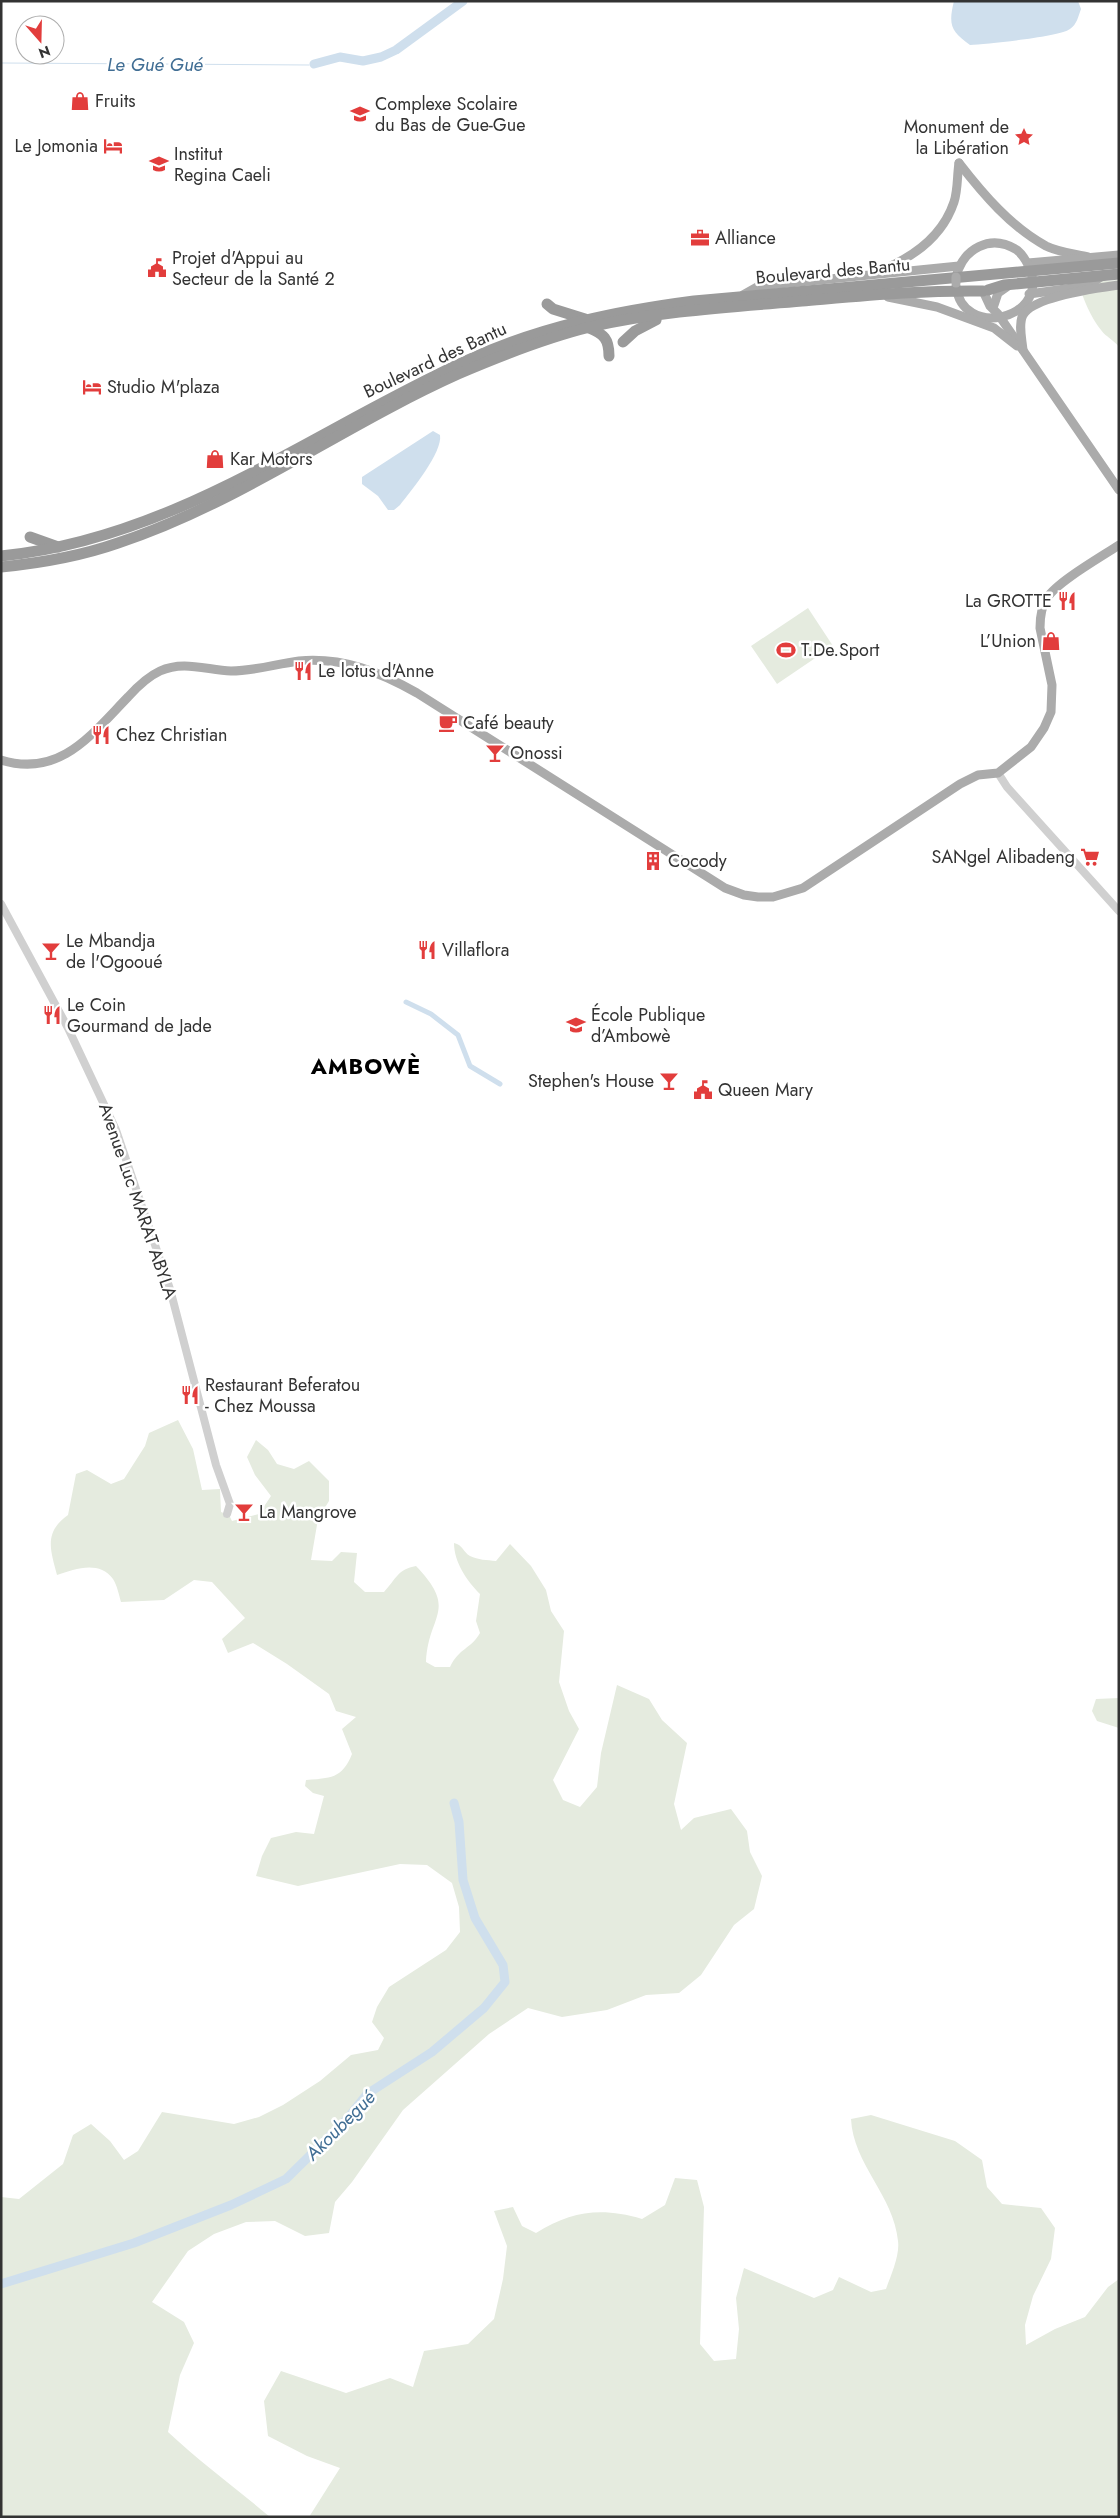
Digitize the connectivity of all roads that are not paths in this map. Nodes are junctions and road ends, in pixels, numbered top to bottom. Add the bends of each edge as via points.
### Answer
1 (1119, 254) edge
2 (1088, 257) junction
3 (1119, 263) edge
4 (1030, 272) junction
5 (1119, 274) edge
6 (1105, 275) junction
7 (959, 279) junction
8 (875, 284) junction
9 (985, 285) junction
10 (1011, 285) junction
11 (1119, 285) edge
12 (936, 290) junction
13 (1029, 294) junction
14 (547, 304) dead end
15 (992, 306) junction
16 (1024, 314) junction
17 (662, 315) junction
18 (1001, 319) junction
19 (588, 324) junction
20 (987, 326) junction
21 (623, 342) dead end
22 (1022, 350) junction
23 (609, 356) dead end
24 (1119, 490) edge
25 (1119, 545) edge
26 (1, 556) edge
27 (1, 567) edge
28 (1, 760) edge
29 (998, 773) junction
30 (1, 904) edge
31 (1119, 911) edge
32 (227, 1514) dead end

1 - 2 main road
2 - 4 main road
2 - 8 main road via 1047,246 1017,226 981,191 959,163 954,201 944,224 924,247
3 - 4 highway, Boulevard des Bantu
4 - 6 highway, Boulevard des Bantu
4 - 7 highway, Boulevard des Bantu
4 - 7 main road via 1021,253 1010,246 986,243 965,255
4 - 9 highway
4 - 10 highway, Boulevard des Bantu
4 - 13 main road
5 - 6 highway, Boulevard des Bantu
6 - 13 main road via 1086,286
7 - 8 highway, Boulevard des Bantu
7 - 9 highway, Boulevard des Bantu
7 - 12 highway, Boulevard des Bantu
7 - 18 main road via 961,301 969,310 981,317
8 - 9 highway
8 - 12 highway, Boulevard des Bantu
8 - 17 highway, Boulevard des Bantu
8 - 19 highway, Boulevard des Bantu via 647,307
8 - 20 main road
9 - 10 highway, Boulevard des Bantu
9 - 15 main road
10 - 15 main road via 998,293
11 - 16 main road via 1039,302
12 - 15 main road via 971,294
13 - 18 main road via 1018,310
14 - 19 highway
15 - 18 main road
16 - 18 main road
16 - 22 main road
17 - 19 highway, Boulevard des Bantu
17 - 21 highway
18 - 20 main road
18 - 22 main road
19 - 23 highway via 606,338
19 - 26 highway, Boulevard des Bantu via 515,341 468,360 182,508 114,534 60,548 30,537 34,544 28,553
19 - 27 highway, Boulevard des Bantu via 457,375 180,519 94,550
20 - 22 main road
22 - 24 main road
25 - 29 main road via 1056,588 1045,602 1040,628 1052,685 1050,712 1038,739
28 - 29 main road via 29,766 62,757 85,740 148,678 173,667 245,670 300,661 348,663 376,672 417,694 725,888 758,897 788,893 812,883 960,784 978,775
29 - 31 street
30 - 32 street, Avenue Luc MARAT ABYLA via 68,1028 116,1130 170,1289 216,1465 230,1504

